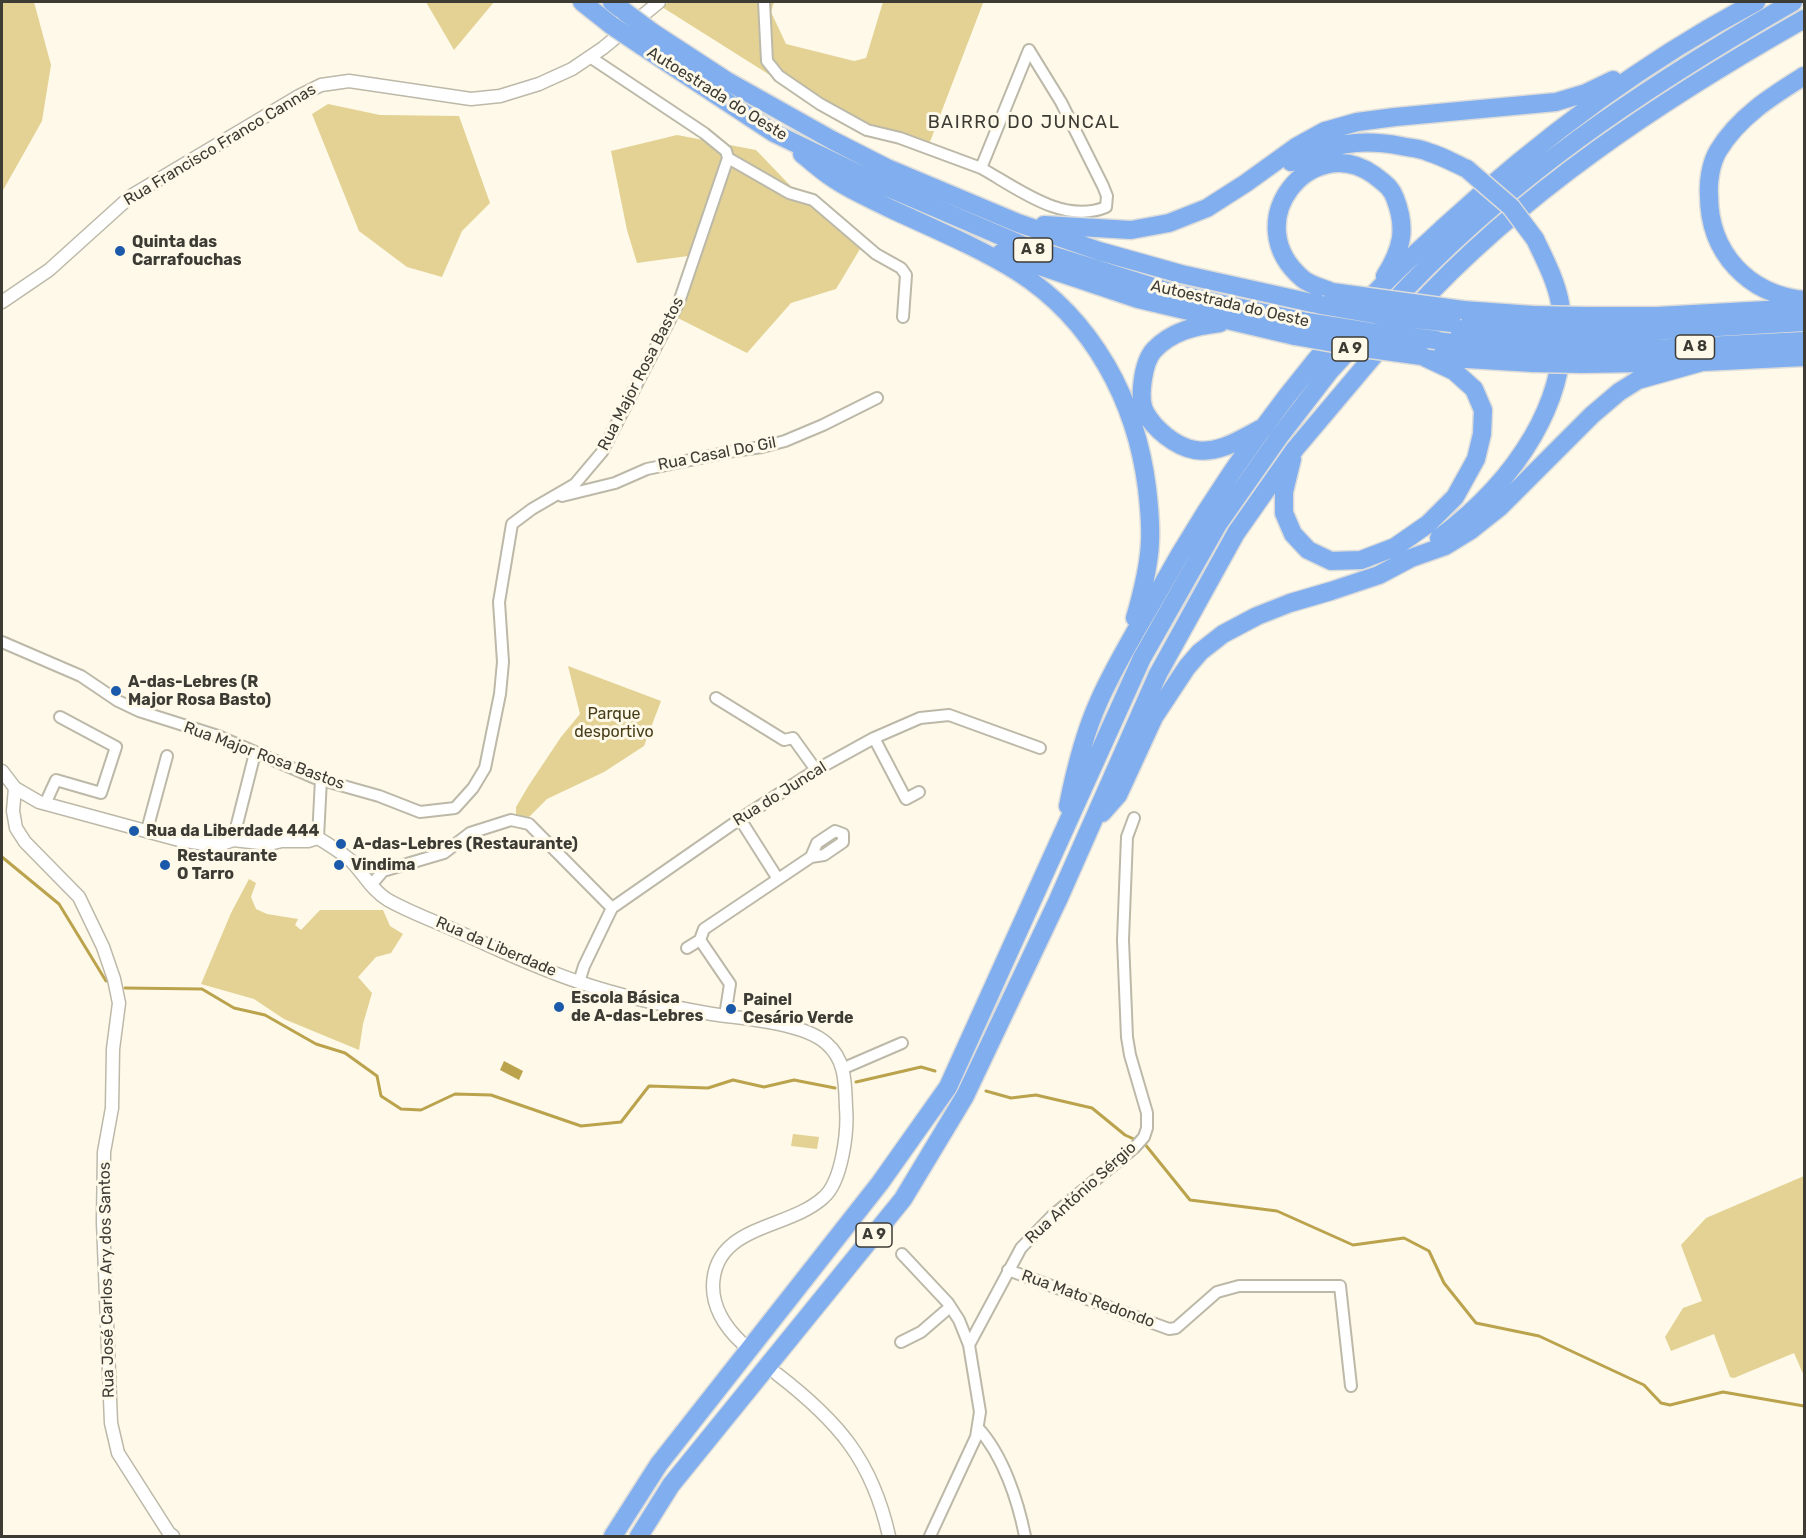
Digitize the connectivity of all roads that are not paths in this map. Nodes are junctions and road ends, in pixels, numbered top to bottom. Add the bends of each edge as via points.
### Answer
1 (582, 2) edge
2 (659, 2) edge
3 (764, 2) edge
4 (1756, 2) edge
5 (1793, 2) edge
6 (619, 7) edge
7 (1804, 19) edge
8 (647, 39) junction
9 (590, 57) junction
10 (1658, 59) junction
11 (1804, 76) edge
12 (774, 132) junction
13 (728, 158) junction
14 (981, 168) junction
15 (1246, 183) junction
16 (1018, 223) junction
17 (945, 234) junction
18 (1377, 291) junction
19 (1326, 298) junction
20 (1804, 300) edge
21 (2, 302) edge
22 (1804, 308) edge
23 (903, 317) dead end
24 (1231, 321) junction
25 (1804, 322) edge
26 (1301, 329) junction
27 (1533, 339) junction
28 (1584, 340) junction
29 (1804, 341) edge
30 (1422, 356) junction
31 (1804, 357) edge
32 (1702, 362) junction
33 (877, 398) dead end
34 (1263, 427) junction
35 (1294, 449) junction
36 (553, 498) junction
37 (1411, 558) junction
38 (2, 642) edge
39 (1126, 649) junction
40 (716, 698) dead end
41 (60, 717) dead end
42 (874, 738) junction
43 (1040, 748) dead end
44 (255, 753) junction
45 (167, 756) dead end
46 (816, 770) junction
47 (2, 771) edge
48 (321, 780) junction
49 (15, 788) junction
50 (918, 792) dead end
51 (45, 804) junction
52 (1134, 818) dead end
53 (740, 819) junction
54 (147, 830) junction
55 (1088, 830) junction
56 (1063, 834) junction
57 (318, 838) junction
58 (233, 840) junction
59 (811, 857) dead end
60 (778, 879) junction
61 (372, 884) junction
62 (612, 908) junction
63 (700, 940) junction
64 (687, 948) dead end
65 (579, 982) junction
66 (725, 1016) junction
67 (902, 1043) dead end
68 (844, 1068) junction
69 (903, 1254) dead end
70 (1008, 1270) junction
71 (950, 1307) junction
72 (902, 1341) dead end
73 (742, 1343) dead end
74 (969, 1345) junction
75 (777, 1374) dead end
76 (1351, 1386) dead end
77 (978, 1428) junction
78 (173, 1536) edge
79 (613, 1536) edge
80 (639, 1536) edge
81 (888, 1536) edge
82 (930, 1536) edge
83 (1025, 1536) edge

1 - 8 highway, Autoestrada do Oeste / A 8, bridge via 611,25
2 - 9 street, Rua Francisco Franco Cannas
3 - 14 street via 767,60 779,76 867,130
4 - 10 highway
5 - 56 highway, A 9 via 1664,78 1535,170 1408,286 1329,372 1218,524 1142,658
6 - 8 highway, Autoestrada do Oeste / A 8, bridge
7 - 35 highway, A 9 via 1612,140 1545,189 1426,297
8 - 12 highway, Autoestrada do Oeste / A 8
8 - 16 highway, Autoestrada do Oeste / A 8 via 887,168
9 - 13 street via 704,133 726,151
9 - 21 street, Rua Francisco Franco Cannas via 539,84 500,96 447,97 349,81 321,85 131,195 48,270
10 - 15 highway via 1586,93 1556,102 1376,119 1324,131
10 - 18 highway via 1506,172
11 - 20 highway via 1736,126 1717,152 1708,182 1708,204 1719,244 1736,269 1759,286 1784,297
12 - 17 highway via 832,178
12 - 26 highway, Autoestrada do Oeste / A 8 via 880,184 1029,249
13 - 23 street via 789,193 813,200 876,254 901,268 906,275
13 - 36 street, Rua Major Rosa Bastos via 679,302 602,452 575,484
14 - 14 street via 1029,50 1061,102 1103,186 1106,207 1069,212 1040,201
15 - 16 highway via 1207,208 1169,223 1131,230
15 - 37 highway, bridge via 1310,153 1359,141 1427,151 1467,169 1511,207 1535,239 1550,269 1560,303 1562,339 1550,404 1531,441 1506,476 1457,524
16 - 19 highway, Autoestrada do Oeste / A 8 via 1181,274
17 - 24 highway via 1138,299
17 - 39 highway via 1017,272 1045,292 1080,327 1124,396 1143,463 1150,542 1141,596
18 - 19 highway via 1393,264 1402,237 1402,216 1391,187 1363,167 1341,163 1315,168 1290,187 1279,207 1276,223 1284,259
18 - 34 highway
19 - 27 highway, Autoestrada do Oeste / A 8, bridge via 1385,316 1458,317
22 - 28 highway via 1657,316
24 - 26 highway
24 - 34 highway via 1179,332 1152,352 1142,384 1144,411 1172,441 1195,450 1232,444
25 - 28 highway, Autoestrada do Oeste / A 8 via 1666,330
26 - 27 highway, Autoestrada do Oeste / A 8, bridge via 1485,345
26 - 30 highway, bridge via 1356,347
27 - 28 highway, Autoestrada do Oeste / A 8, bridge
27 - 28 highway, bridge
27 - 30 highway
28 - 29 highway, Autoestrada do Oeste / A 8 via 1668,348
28 - 32 highway
30 - 35 highway via 1454,370 1474,389 1482,410 1476,459 1455,497 1428,524 1395,547 1361,560 1331,561 1308,550 1293,534 1284,513 1284,492
31 - 32 highway
32 - 37 highway via 1638,380 1619,392 1500,507 1445,546
33 - 36 street, Rua Casal Do Gil via 785,441 647,468 615,483
34 - 39 highway via 1204,513
35 - 55 highway, A 9 via 1236,533 1158,674
36 - 48 street, Rua Major Rosa Bastos via 513,524 499,602 503,662 500,694 485,768 473,788 455,808 420,812
37 - 55 highway via 1379,575 1257,616 1200,652 1154,717 1118,795
38 - 44 street, Rua Major Rosa Bastos via 81,676 140,711 218,736
39 - 56 highway via 1098,703 1075,770
40 - 46 street via 784,740 793,738
41 - 51 street via 116,747 101,793 56,780
42 - 43 street, Rua do Juncal via 920,718 949,715
42 - 46 street, Rua do Juncal
42 - 50 street via 901,801
44 - 48 street, Rua Major Rosa Bastos
44 - 58 street
45 - 54 street
46 - 53 street, Rua do Juncal
47 - 49 street
48 - 57 street
49 - 51 street
49 - 78 street, Rua José Carlos Ary dos Santos via 16,828 25,843 80,897 114,979 118,1003 112,1108 104,1152 103,1222 111,1423 118,1453
51 - 54 street
52 - 70 street, Rua António Sérgio via 1127,837 1123,940 1129,1046 1147,1113 1147,1128 1135,1147 1033,1234
53 - 60 street
53 - 62 street, Rua do Juncal
54 - 58 street via 205,844
55 - 80 highway, A 9 via 965,1096 903,1200 671,1485
56 - 79 highway, A 9 via 948,1087 880,1183 658,1464
57 - 58 street via 269,844
57 - 61 street, Rua da Liberdade via 348,859
59 - 60 street
60 - 63 street via 704,929
61 - 62 street via 383,872 444,853 470,833 511,820 529,824
61 - 65 street, Rua da Liberdade via 386,899
62 - 65 street, Rua do Juncal
63 - 64 street
63 - 66 street via 730,984
65 - 66 street, Rua da Liberdade
66 - 68 street, Rua da Liberdade via 791,1026 825,1042
67 - 68 street
68 - 73 street via 847,1113 843,1151 834,1183 807,1210 741,1237 723,1252 714,1273 713,1296 722,1320
69 - 71 street
70 - 74 street, Rua António Sérgio
70 - 76 street, Rua Mato Redondo via 1168,1329 1176,1328 1217,1292 1239,1286 1341,1286
71 - 72 street via 921,1332
71 - 74 street
74 - 77 street via 980,1412
75 - 81 street via 844,1435 870,1476 882,1505
77 - 82 street
77 - 83 street via 1000,1460

